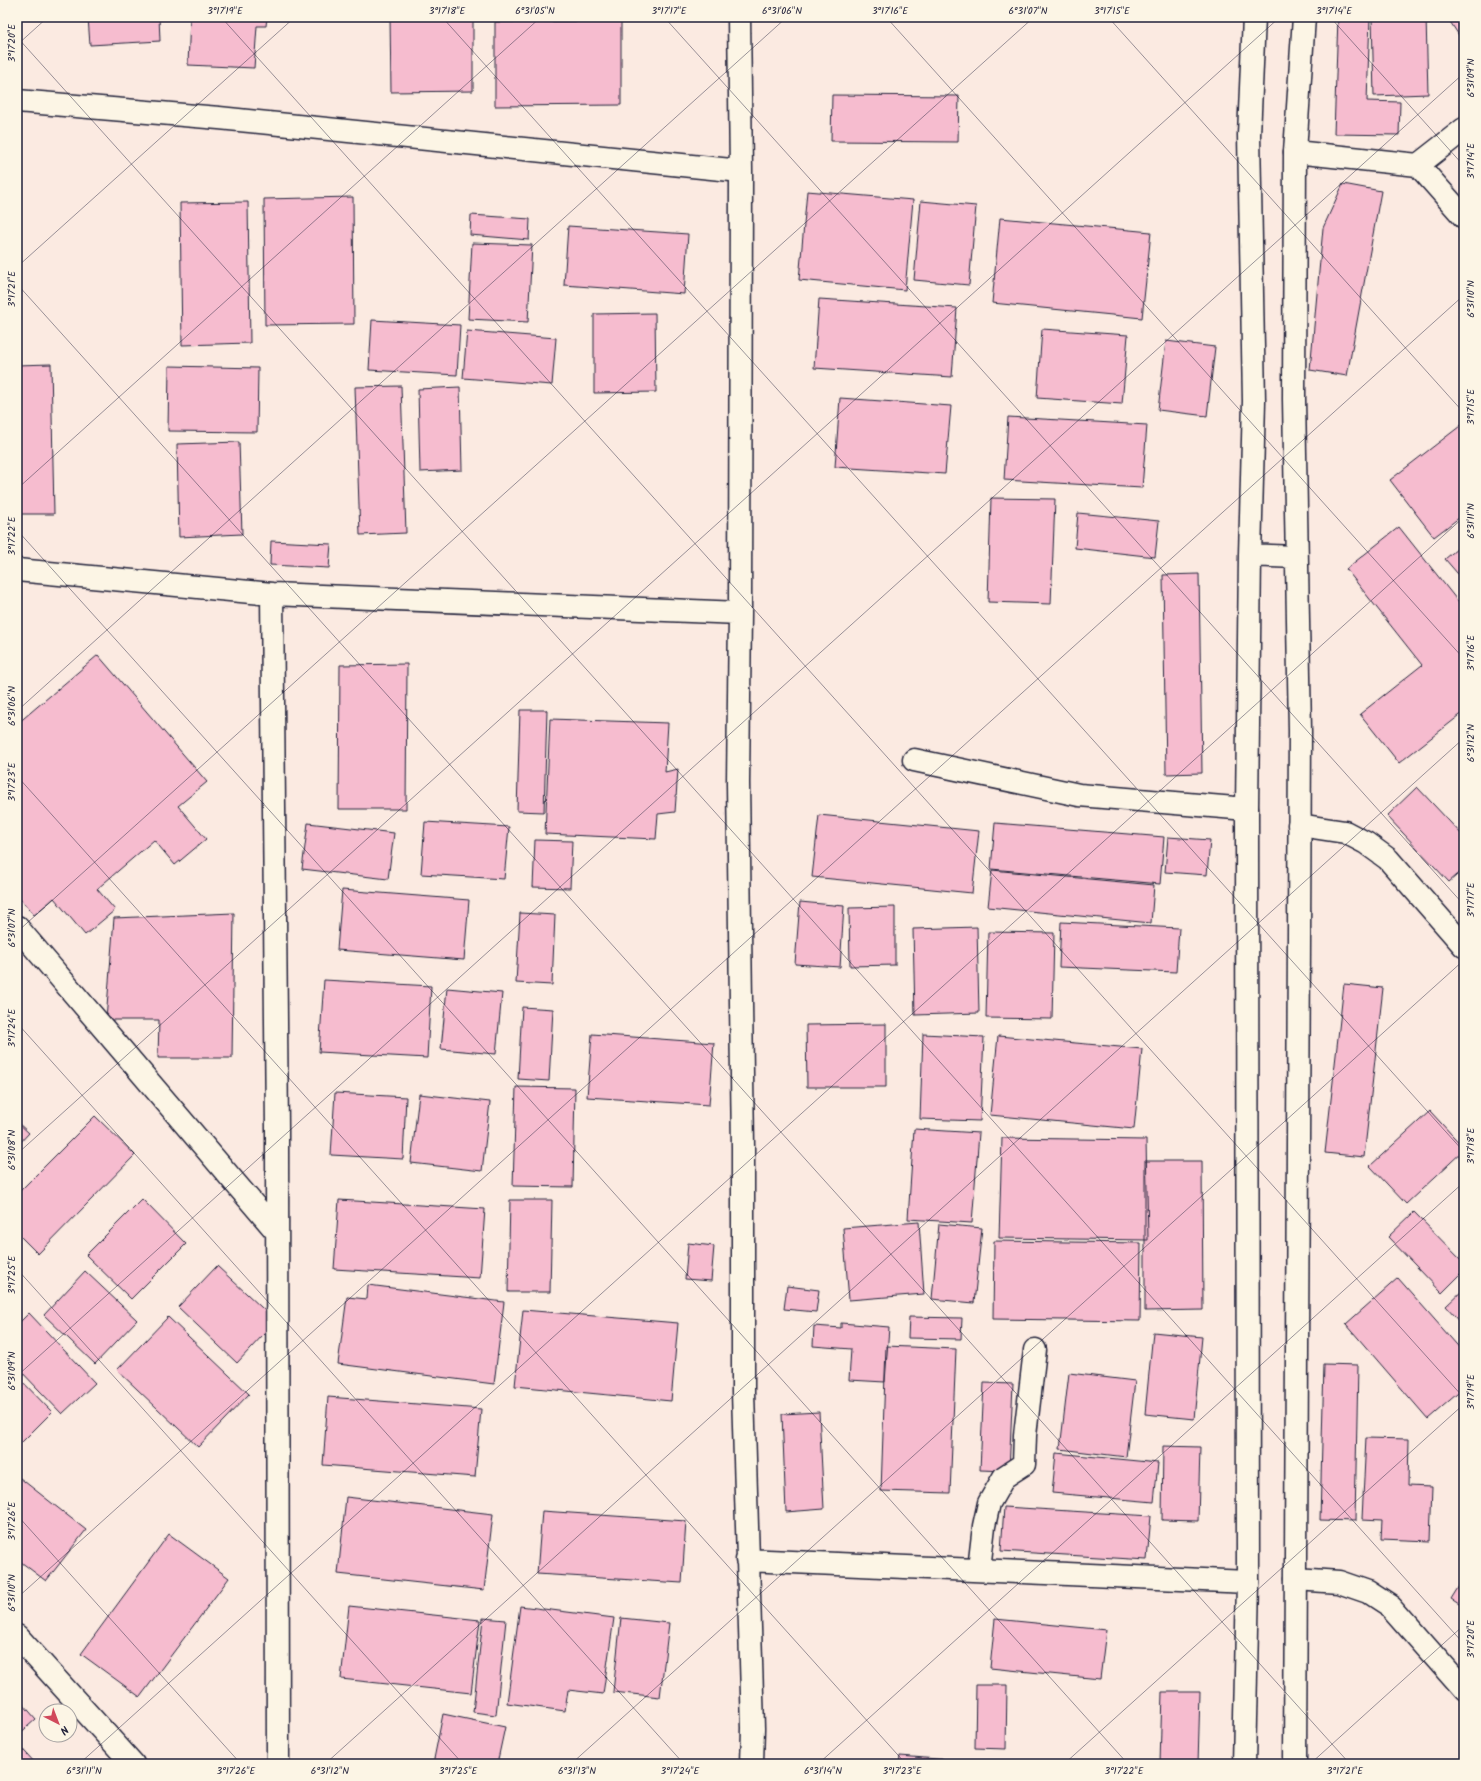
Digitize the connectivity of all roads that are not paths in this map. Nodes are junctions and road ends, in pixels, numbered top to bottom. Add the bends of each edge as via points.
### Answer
1 (739, 17) edge
2 (1254, 17) edge
3 (1304, 17) edge
4 (17, 101) edge
5 (1464, 129) edge
6 (1295, 152) junction
7 (1418, 165) junction
8 (741, 171) junction
9 (1464, 217) edge
10 (1250, 555) junction
11 (1296, 557) junction
12 (17, 570) edge
13 (272, 594) junction
14 (740, 613) junction
15 (914, 760) dead end
16 (1247, 809) junction
17 (1299, 825) junction
18 (17, 928) edge
19 (1464, 946) edge
20 (277, 1232) junction
21 (1035, 1350) dead end
22 (747, 1560) junction
23 (979, 1569) junction
24 (1296, 1579) junction
25 (1248, 1582) junction
26 (17, 1636) edge
27 (1464, 1690) edge
28 (133, 1764) edge
29 (278, 1764) edge
30 (752, 1764) edge
31 (1244, 1764) edge
32 (1296, 1764) edge

1 - 8 street
2 - 10 street via 1249,135 1254,401
3 - 6 street
4 - 8 street via 219,118
5 - 7 street
6 - 7 street
6 - 11 street
7 - 9 street
8 - 14 street
10 - 11 street
10 - 16 street
11 - 17 street via 1300,731
12 - 13 street
13 - 14 street
13 - 20 street
14 - 22 street via 738,783 743,1148 743,1392
15 - 16 street via 1079,795
16 - 25 street
17 - 19 street via 1345,832 1366,843 1388,860
17 - 24 street
18 - 20 street
20 - 29 street
21 - 23 street via 1024,1464 1004,1477 989,1503
22 - 23 street
22 - 30 street
23 - 25 street
24 - 27 street via 1339,1582 1368,1592 1391,1607
24 - 32 street
25 - 31 street
26 - 28 street

